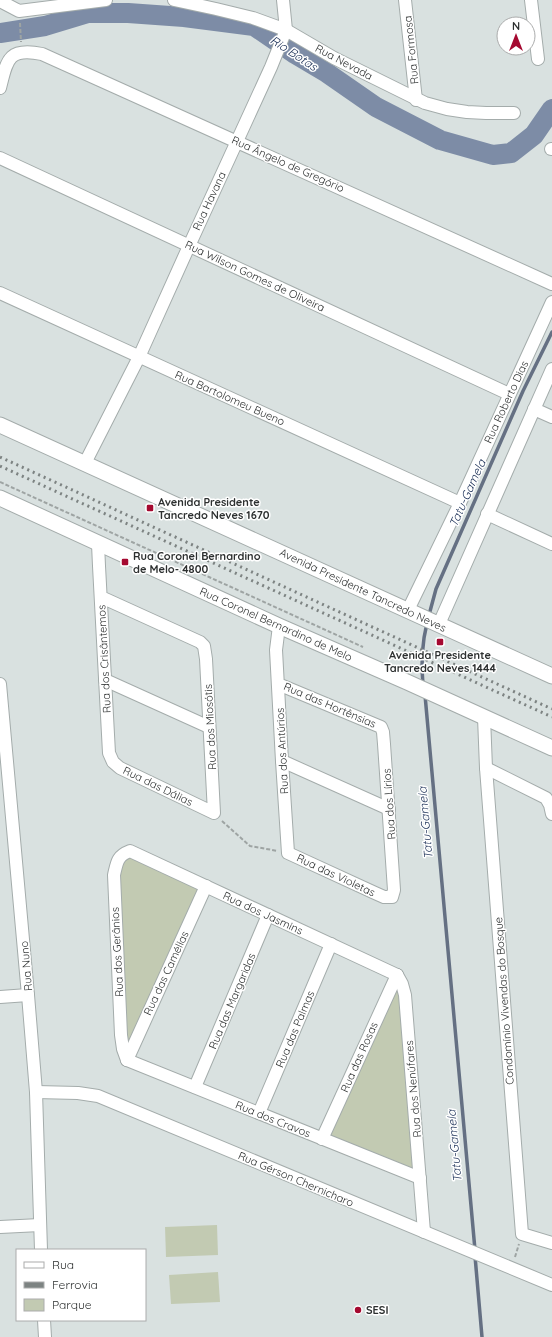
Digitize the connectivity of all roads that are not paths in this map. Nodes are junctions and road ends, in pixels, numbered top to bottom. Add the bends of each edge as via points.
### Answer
1 (106, 0) edge
2 (174, 0) edge
3 (283, 0) edge
4 (405, 0) edge
5 (531, 0) edge
6 (6, 2) edge
7 (286, 32) junction
8 (538, 59) dead end
9 (0, 88) edge
10 (416, 100) junction
11 (514, 113) dead end
12 (237, 141) junction
13 (0, 158) edge
14 (189, 246) junction
15 (552, 284) edge
16 (0, 293) edge
17 (552, 302) edge
18 (140, 357) junction
19 (552, 369) edge
20 (509, 394) junction
21 (534, 409) junction
22 (552, 417) edge
23 (0, 425) edge
24 (85, 463) junction
25 (0, 498) edge
26 (460, 503) junction
27 (487, 514) junction
28 (98, 544) junction
29 (552, 544) edge
30 (100, 597) junction
31 (410, 611) junction
32 (437, 623) junction
33 (279, 626) junction
34 (552, 676) edge
35 (105, 680) junction
36 (0, 684) edge
37 (278, 684) junction
38 (484, 717) junction
39 (2, 718) edge
40 (209, 727) junction
41 (381, 727) joint
42 (552, 748) edge
43 (109, 753) joint
44 (282, 761) junction
45 (486, 768) junction
46 (389, 809) junction
47 (214, 813) joint
48 (552, 814) edge
49 (130, 851) joint
50 (288, 853) joint
51 (394, 882) joint
52 (206, 886) junction
53 (268, 915) junction
54 (331, 944) junction
55 (397, 975) junction
56 (28, 995) junction
57 (0, 997) edge
58 (127, 1060) junction
59 (195, 1087) junction
60 (36, 1092) junction
61 (259, 1113) junction
62 (322, 1139) junction
63 (420, 1178) junction
64 (40, 1225) junction
65 (0, 1227) edge
66 (424, 1232) junction
67 (552, 1243) edge
68 (41, 1249) edge
69 (552, 1285) edge
70 (44, 1321) edge
71 (45, 1337) edge

1 - 6 street via 19,11
2 - 7 street, Rua Nevada via 253,18
3 - 7 street, Rua Havana
4 - 10 street, Rua Formosa
5 - 8 street
7 - 10 street, Rua Nevada
7 - 12 street, Rua Havana
9 - 12 street, Rua Ângelo de Gregório via 5,69 14,54 42,54
10 - 11 street, Rua Nevada via 467,112
12 - 14 street, Rua Havana
12 - 15 street, Rua Ângelo de Gregório
13 - 14 street, Rua Wilson Gomes de Oliveira
14 - 18 street, Rua Havana
14 - 20 street, Rua Wilson Gomes de Oliveira
16 - 18 street, Rua Bartolomeu Bueno
17 - 20 street, Rua Roberto Dias
18 - 24 street, Rua Havana
18 - 26 street, Rua Bartolomeu Bueno
19 - 21 street
20 - 26 street, Rua Roberto Dias
21 - 22 street
21 - 27 street
23 - 24 main road, Avenida Presidente Tancredo Neves
24 - 31 main road, Avenida Presidente Tancredo Neves
25 - 28 main road, Rua Coronel Bernardino de Melo
26 - 31 street, Rua Roberto Dias
27 - 29 street
27 - 32 street
28 - 30 street, Rua dos Crisântemos
28 - 33 main road, Rua Coronel Bernardino de Melo
30 - 35 street, Rua dos Crisântemos
30 - 40 street, Rua dos Miosótis via 204,646
31 - 32 main road, Avenida Presidente Tancredo Neves
32 - 34 main road, Avenida Presidente Tancredo Neves
33 - 37 street, Rua dos Antúrios via 276,650
33 - 38 main road, Rua Coronel Bernardino de Melo
35 - 40 street
35 - 43 street, Rua dos Crisântemos
36 - 39 street, Rua Nuno
37 - 41 street, Rua das Hortênsias
37 - 44 street, Rua dos Antúrios
38 - 42 main road, Rua Coronel Bernardino de Melo
38 - 45 street, Condomínio Vivendas do Bosque
39 - 56 street, Rua Nuno
40 - 47 street, Rua dos Miosótis
41 - 46 street, Rua dos Lírios
43 - 47 street, Rua das Dálias via 113,762 120,768
44 - 46 street
44 - 50 street, Rua dos Antúrios
45 - 48 street via 546,798
45 - 67 street, Condomínio Vivendas do Bosque via 522,1234
46 - 51 street, Rua dos Lírios
49 - 52 street, Rua dos Jasmins
49 - 58 street, Rua dos Gerânios via 122,854 114,875 121,1035
50 - 51 street, Rua das Violetas via 384,897 392,897
52 - 53 street, Rua dos Jasmins
52 - 58 street, Rua das Camélias
53 - 54 street, Rua dos Jasmins
53 - 59 street, Rua das Margaridas
54 - 55 street, Rua dos Jasmins
54 - 61 street, Rua das Palmas
55 - 62 street, Rua das Rosas
55 - 63 street, Rua dos Nenúfares via 405,995
56 - 57 street
56 - 60 street, Rua Nuno
58 - 59 street, Rua dos Cravos
59 - 61 street, Rua dos Cravos
60 - 64 street, Rua Nuno
60 - 66 street, Rua Gérson Chernicharo via 98,1096
61 - 62 street, Rua dos Cravos
62 - 63 street, Rua dos Cravos
63 - 66 street, Rua dos Nenúfares
64 - 65 street
64 - 68 street, Rua Nuno
66 - 69 street, Rua Gérson Chernicharo
70 - 71 street

